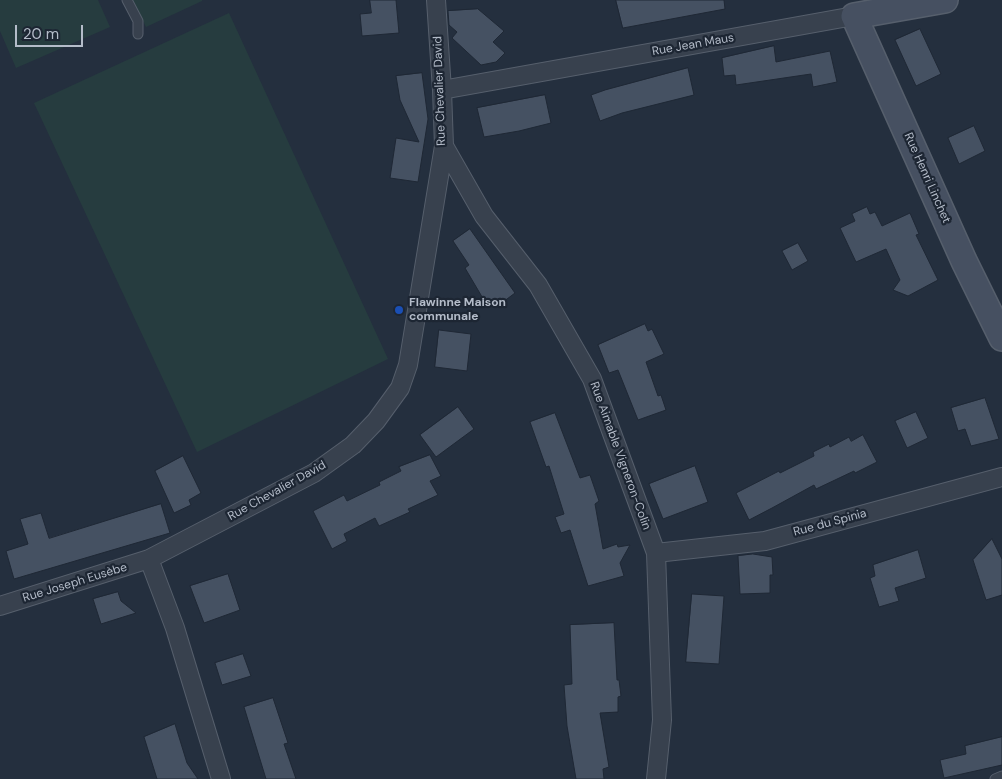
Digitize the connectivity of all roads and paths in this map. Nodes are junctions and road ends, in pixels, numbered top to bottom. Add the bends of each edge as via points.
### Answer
1 (127, 0) edge
2 (436, 0) edge
3 (945, 0) edge
4 (854, 16) junction
5 (138, 34) dead end
6 (442, 90) junction
7 (444, 146) junction
8 (1002, 338) edge
9 (1002, 477) edge
10 (656, 553) junction
11 (149, 560) junction
12 (0, 606) edge
13 (1002, 776) edge
14 (220, 779) edge
15 (656, 779) edge
16 (995, 779) edge

1 - 5 lane via 138,21
2 - 6 street, Rue Chevalier David
3 - 4 street, Rue Jean Maus
4 - 6 street, Rue Jean Maus
4 - 8 street, Rue Henri Linchet
6 - 7 street, Rue Chevalier David
7 - 10 street, Rue Aimable Vigneron-Colin via 484,216 538,285 592,379
7 - 11 street, Rue Chevalier David via 408,365 400,388 353,445 314,473
9 - 10 street, Rue du Spinia via 765,541
10 - 15 street, Rue Aimable Vigneron-Colin via 662,720
11 - 12 street, Rue Joseph Eusèbe
11 - 14 street via 174,628
13 - 16 lane

